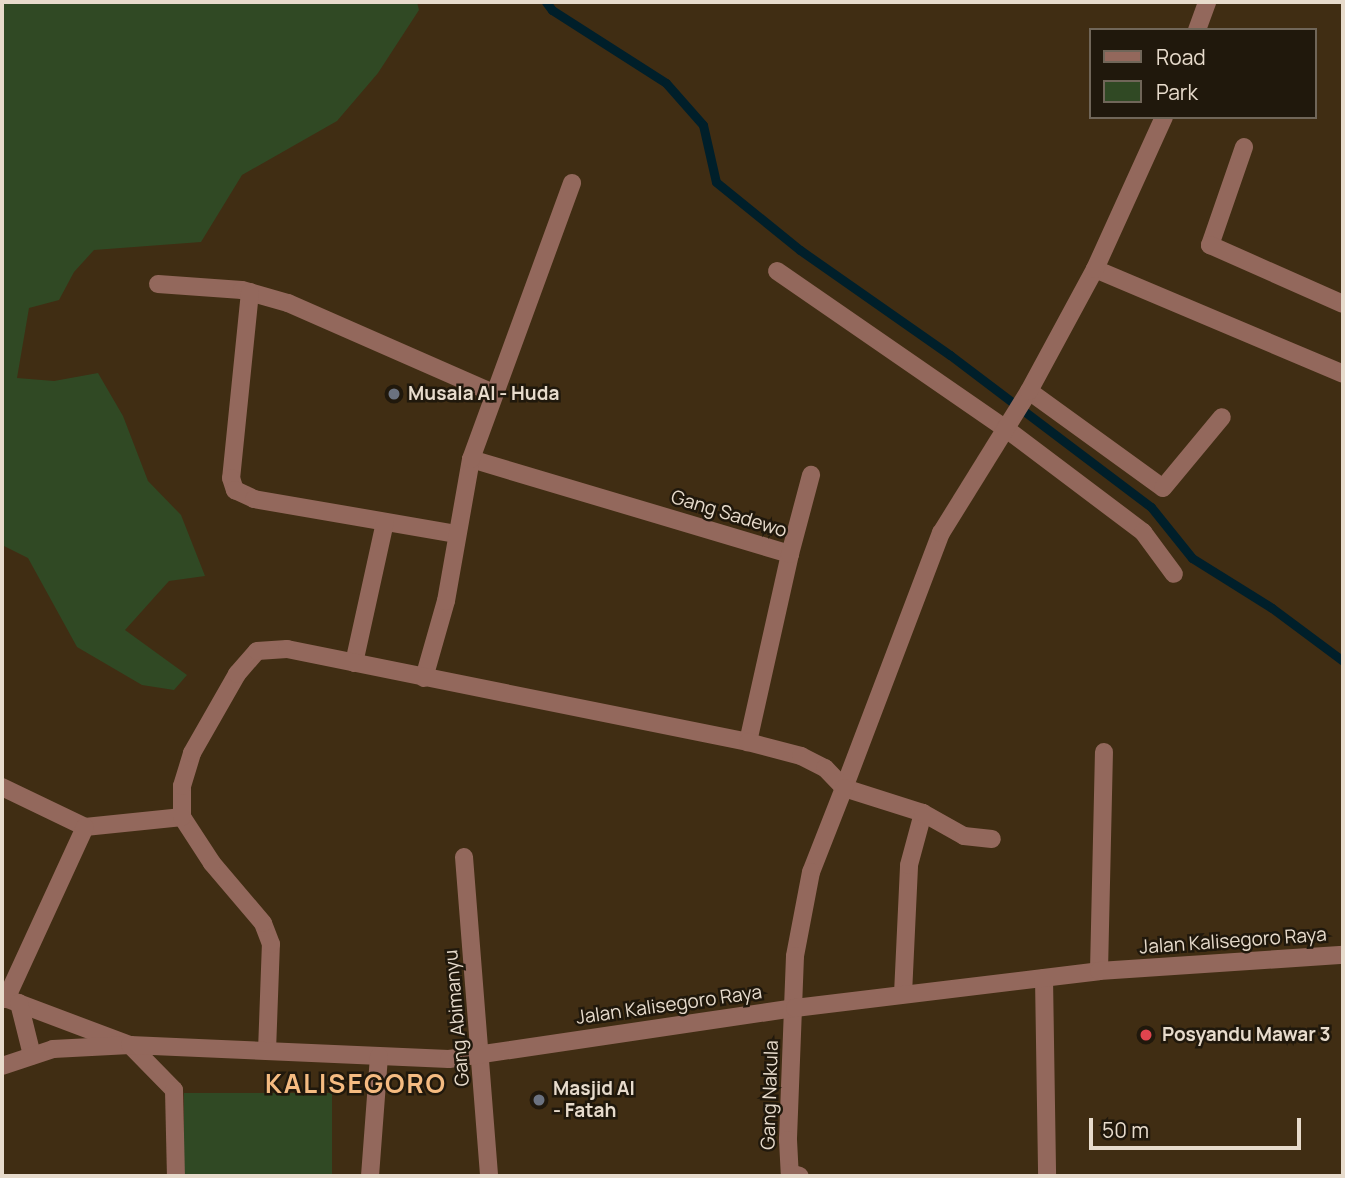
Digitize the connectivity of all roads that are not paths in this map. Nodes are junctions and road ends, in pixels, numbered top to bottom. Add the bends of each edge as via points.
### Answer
1 (1207, 2) edge
2 (1198, 28) edge
3 (1163, 119) edge
4 (1244, 147) dead end
5 (572, 183) dead end
6 (1095, 270) junction
7 (777, 271) dead end
8 (158, 284) dead end
9 (250, 292) junction
10 (1343, 304) edge
11 (1343, 374) edge
12 (493, 393) junction
13 (1026, 395) junction
14 (1222, 417) dead end
15 (1006, 427) junction
16 (471, 459) junction
17 (811, 475) dead end
18 (385, 522) junction
19 (457, 534) junction
20 (790, 554) junction
21 (1174, 574) dead end
22 (354, 663) junction
23 (424, 678) junction
24 (748, 742) junction
25 (1104, 752) dead end
26 (2, 787) edge
27 (844, 788) junction
28 (923, 813) junction
29 (181, 817) junction
30 (85, 827) junction
31 (992, 839) dead end
32 (464, 857) dead end
33 (1343, 955) edge
34 (1099, 971) junction
35 (1044, 978) junction
36 (903, 994) junction
37 (9, 1000) edge
38 (795, 1008) junction
39 (130, 1045) junction
40 (267, 1051) junction
41 (483, 1054) junction
42 (32, 1055) junction
43 (380, 1056) junction
44 (2, 1066) edge
45 (176, 1176) edge
46 (370, 1176) edge
47 (489, 1176) edge
48 (800, 1176) edge
49 (1048, 1176) edge

1 - 2 street
3 - 6 street
4 - 10 street via 1210,246
5 - 12 street
6 - 11 street
6 - 13 street
7 - 15 street
8 - 9 street
9 - 12 street via 288,303
9 - 18 street via 231,478 235,490 254,499
12 - 16 street
13 - 14 street via 1163,488
13 - 15 street
15 - 21 street via 1143,532
15 - 27 street via 941,533
16 - 19 street
16 - 20 street, Gang Sadewo
17 - 20 street
18 - 19 street
18 - 22 street
19 - 23 street via 446,601
20 - 24 street, Gang Sadewo
22 - 23 street
22 - 29 street via 287,649 257,651 237,674 192,753
23 - 24 street
24 - 27 street via 813,762
25 - 34 street
26 - 30 street
27 - 28 street
27 - 38 street via 802,907 795,956
28 - 31 street via 964,836
28 - 36 street via 909,865
29 - 30 street
29 - 40 street via 212,863 263,923 271,944
30 - 37 street
32 - 41 street, Gang Abimanyu
33 - 34 street, Jalan Kalisegoro Raya
34 - 35 street, Jalan Kalisegoro Raya
35 - 36 street, Jalan Kalisegoro Raya
35 - 49 street
36 - 38 street, Jalan Kalisegoro Raya
37 - 39 street
37 - 42 street
38 - 41 street, Jalan Kalisegoro Raya
38 - 48 street, Gang Nakula via 788,1160 790,1173
39 - 40 street, Jalan Kalisegoro Raya
39 - 42 street, Jalan Kalisegoro Raya via 64,1048
39 - 45 street via 174,1090
40 - 43 street, Jalan Kalisegoro Raya
41 - 43 street, Jalan Kalisegoro Raya via 449,1059
41 - 47 street, Gang Abimanyu
42 - 44 street, Jalan Kalisegoro Raya
43 - 46 street

